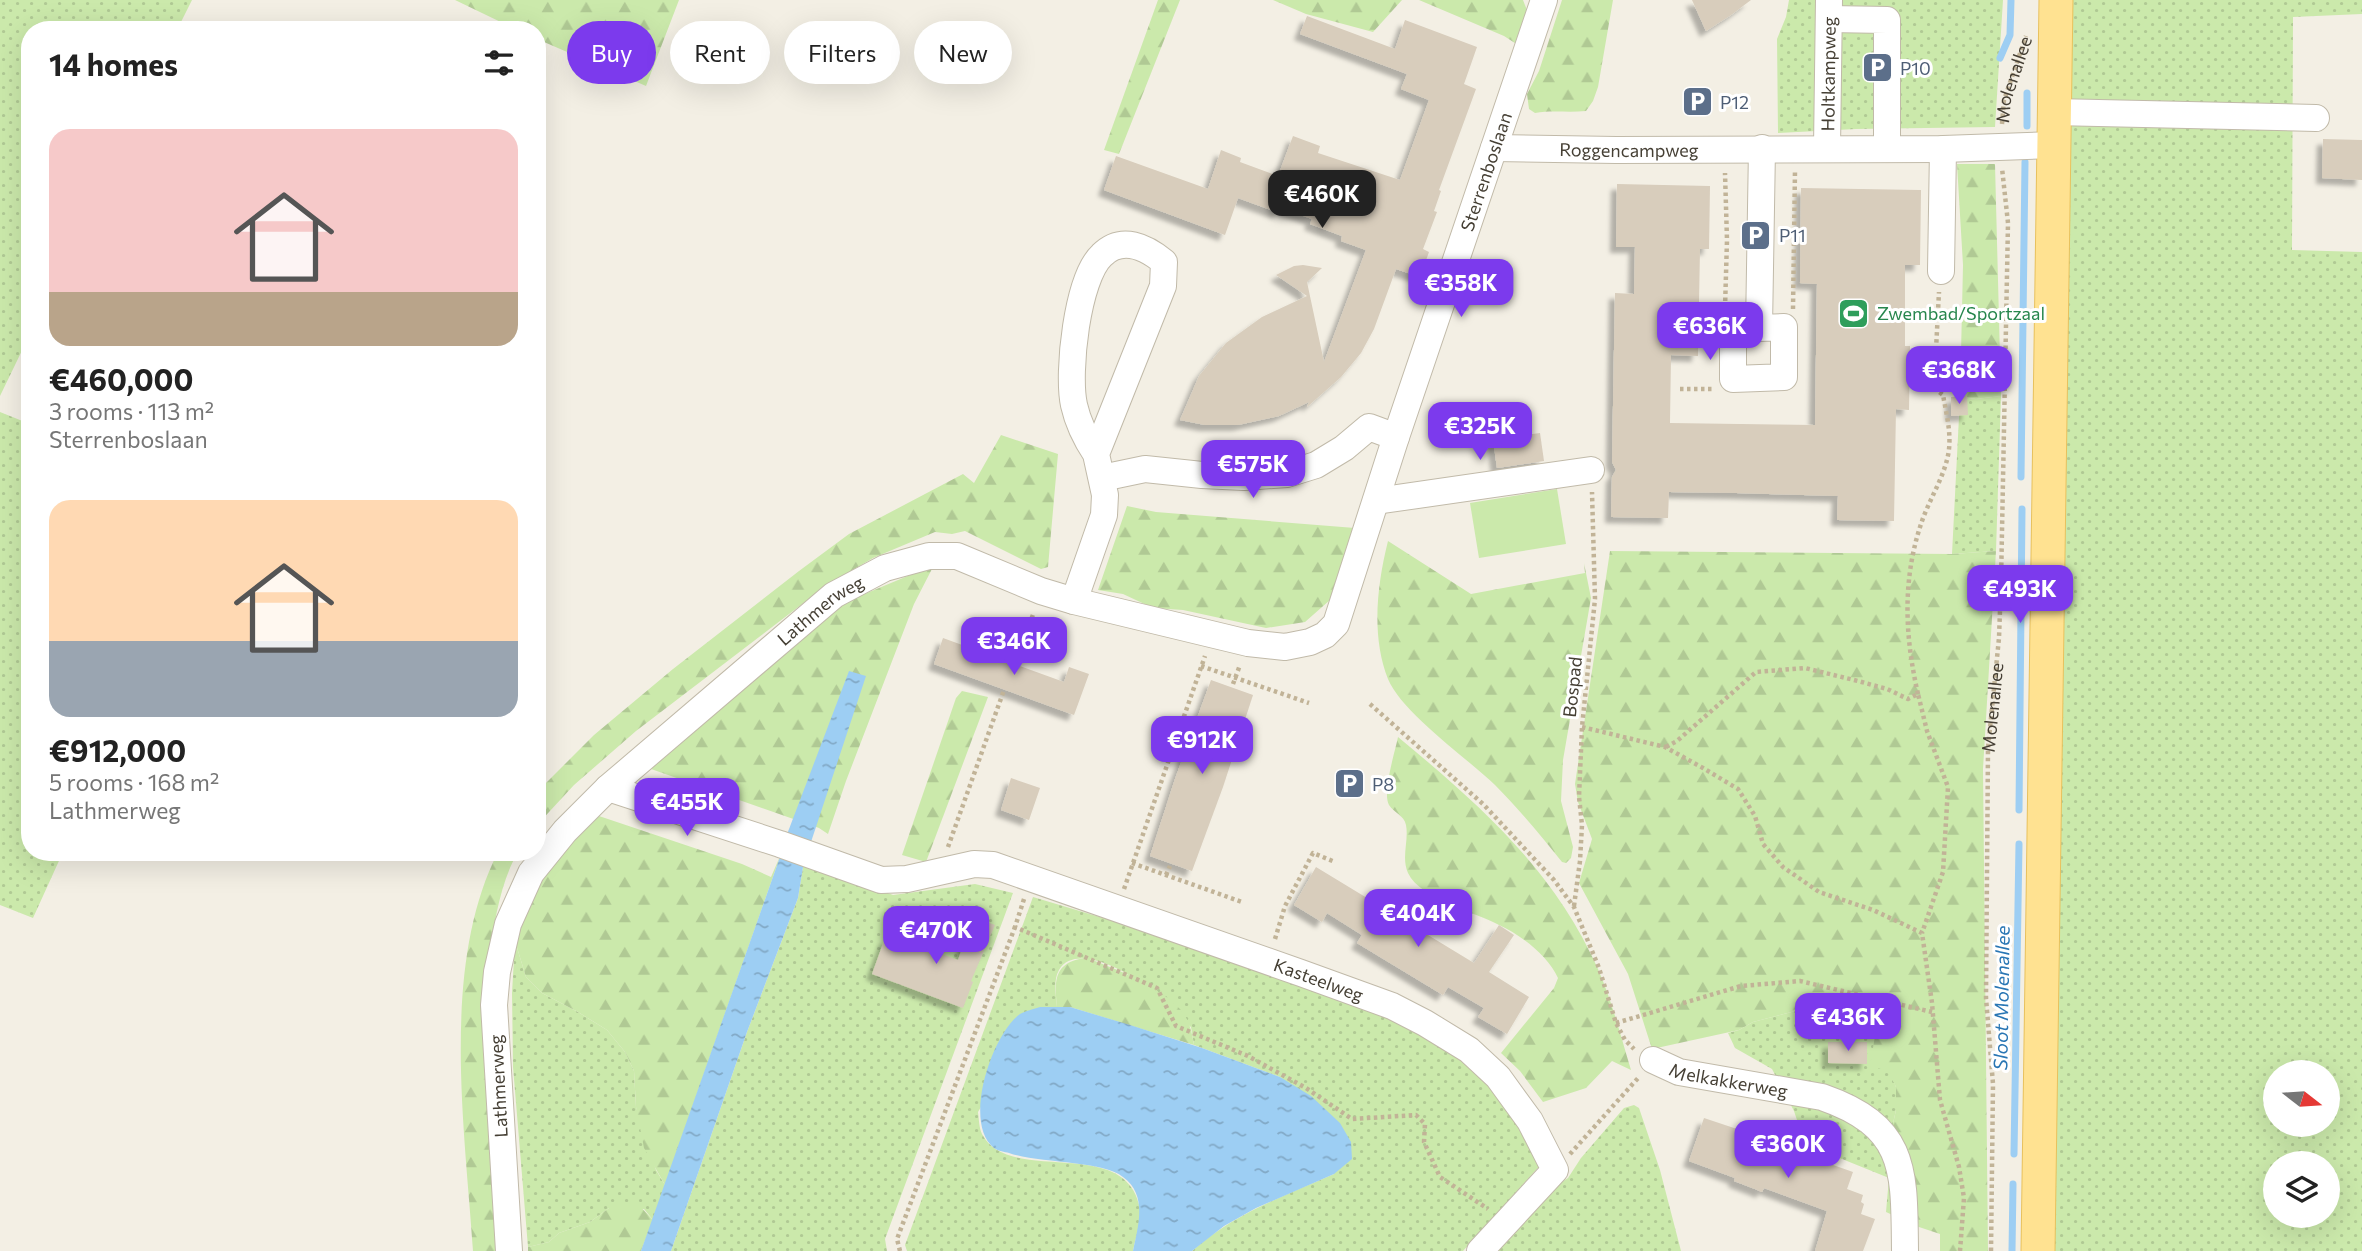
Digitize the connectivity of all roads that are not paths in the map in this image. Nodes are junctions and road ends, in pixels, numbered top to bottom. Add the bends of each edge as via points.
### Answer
1 (1544, 0) edge
2 (2056, 0) edge
3 (1829, 10) edge
4 (2054, 112) junction
5 (2316, 118) dead end
6 (2054, 145) junction
7 (1494, 148) junction
8 (1762, 148) junction
9 (1827, 148) junction
10 (1887, 148) junction
11 (1943, 149) junction
12 (1941, 271) road end
13 (1759, 328) road end
14 (1396, 437) junction
15 (1099, 466) junction
16 (1591, 470) road end
17 (1376, 501) junction
18 (1074, 601) junction
19 (1336, 624) joint
20 (608, 788) junction
21 (546, 854) edge
22 (541, 861) edge
23 (1653, 1060) road end
24 (509, 1251) edge
25 (1479, 1251) edge
26 (1905, 1251) edge
27 (2038, 1251) edge

1 - 7 street, Sterrenboslaan
2 - 4 main road, Molenallee
3 - 9 street, Holtkampweg
3 - 10 street via 1886,20
4 - 5 street
4 - 6 main road, Molenallee
6 - 11 street, Roggencampweg
6 - 27 main road, Molenallee
7 - 8 street, Roggencampweg
7 - 14 street, Sterrenboslaan
8 - 9 street, Roggencampweg
8 - 13 street
9 - 10 street, Roggencampweg
10 - 11 street, Roggencampweg
11 - 12 street
14 - 15 street via 1369,427 1317,465 1287,474 1244,477
14 - 17 street, Sterrenboslaan
15 - 15 street via 1163,286 1164,262 1136,244 1101,255 1089,277 1073,344 1074,405
15 - 18 street via 1104,515
16 - 17 street
17 - 19 street, Sterrenboslaan
18 - 19 street, Lathmerweg via 1211,635 1285,647 1310,642
18 - 20 street, Lathmerweg via 957,556 929,556 885,568 834,595
20 - 21 street, Lathmerweg
20 - 25 street, Kasteelweg via 881,880 974,864 993,865 1392,1006 1425,1023 1469,1049 1498,1077 1555,1170
22 - 24 street, Lathmerweg via 508,925 494,1005
23 - 26 street, Melkakkerweg via 1679,1072 1822,1097 1873,1124 1892,1144 1899,1161

